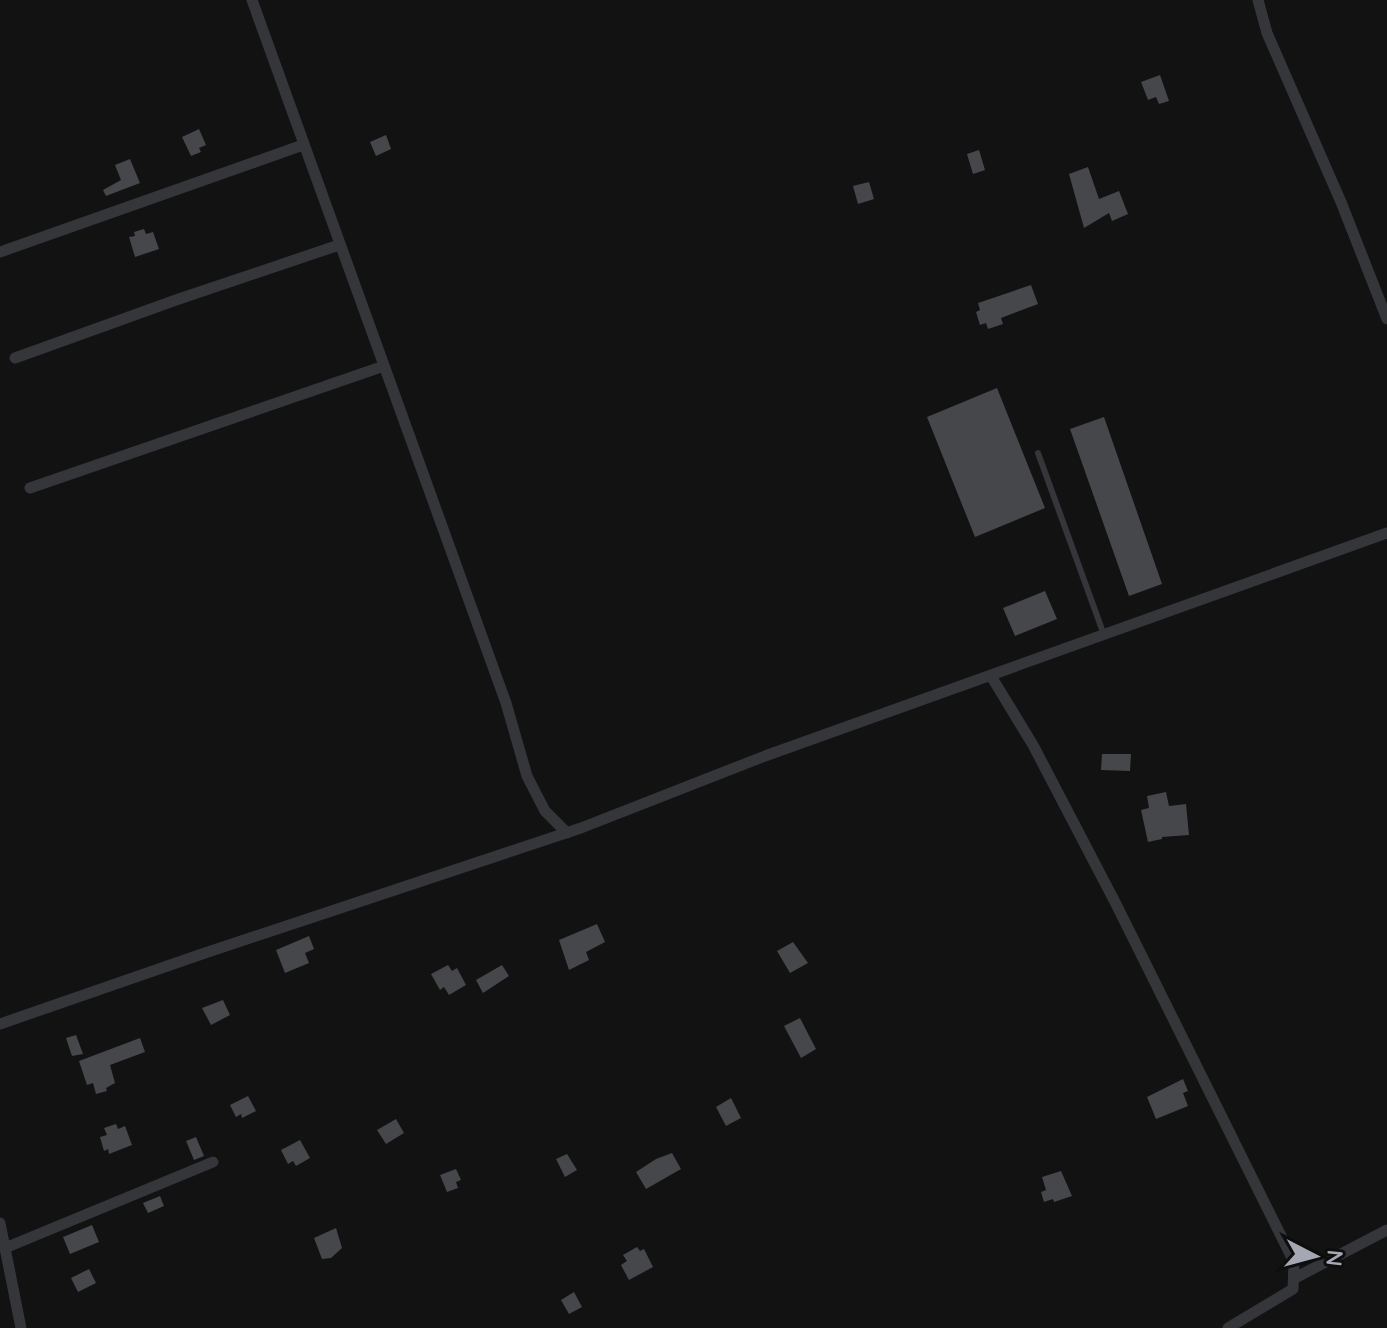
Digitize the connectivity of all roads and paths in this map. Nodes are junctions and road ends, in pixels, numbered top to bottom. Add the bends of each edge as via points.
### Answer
1 (252, 0) edge
2 (1258, 0) edge
3 (303, 145) junction
4 (339, 245) junction
5 (0, 252) edge
6 (1387, 319) edge
7 (15, 358) dead end
8 (384, 366) junction
9 (1038, 453) dead end
10 (30, 488) dead end
11 (1387, 533) edge
12 (1104, 635) junction
13 (991, 676) junction
14 (567, 833) junction
15 (0, 1024) edge
16 (213, 1162) dead end
17 (0, 1223) edge
18 (1387, 1230) edge
19 (5, 1248) junction
20 (1295, 1278) junction
21 (21, 1328) edge
22 (1228, 1328) edge

1 - 3 street
2 - 6 street via 1267,33
3 - 4 street
3 - 5 street
4 - 7 street
4 - 8 street
8 - 10 street
8 - 14 street via 506,703 527,776 545,811
9 - 12 lane
11 - 12 street
12 - 13 street
13 - 14 street
13 - 20 street via 1033,745 1130,933 1294,1262
14 - 15 street
16 - 19 street
17 - 19 street
18 - 20 street
19 - 21 street
20 - 22 street via 1293,1289

